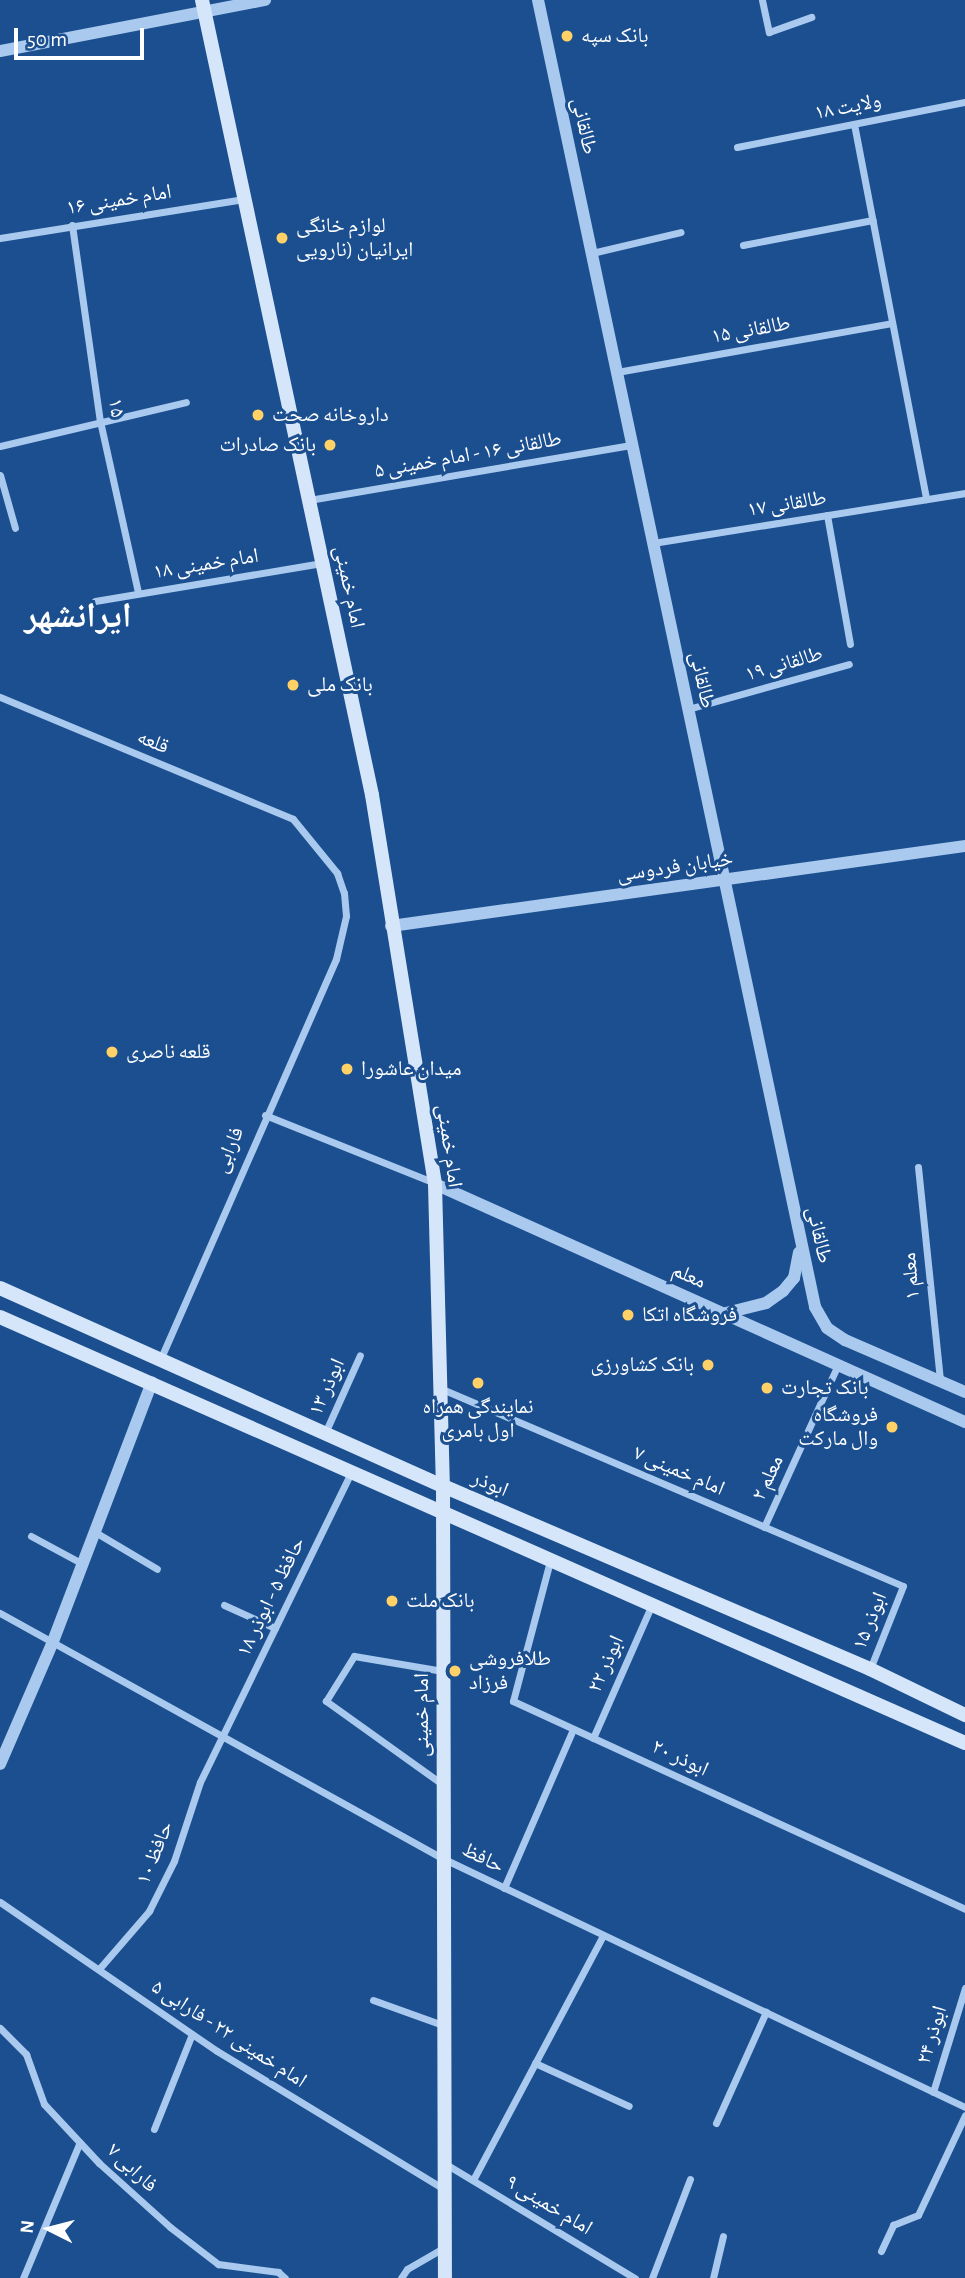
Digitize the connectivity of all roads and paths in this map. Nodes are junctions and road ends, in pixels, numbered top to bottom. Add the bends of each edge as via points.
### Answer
1 (265, 0) edge
2 (538, 0) edge
3 (762, 0) edge
4 (203, 6) edge
5 (811, 17) dead end
6 (0, 50) edge
7 (965, 102) edge
8 (854, 124) junction
9 (737, 146) dead end
10 (244, 199) junction
11 (873, 220) junction
12 (72, 225) junction
13 (681, 232) dead end
14 (0, 238) edge
15 (743, 245) dead end
16 (592, 253) junction
17 (892, 323) junction
18 (617, 372) junction
19 (186, 402) dead end
20 (100, 421) junction
21 (632, 445) junction
22 (0, 446) edge
23 (0, 475) edge
24 (965, 493) edge
25 (926, 499) junction
26 (309, 500) junction
27 (827, 515) junction
28 (15, 528) dead end
29 (653, 543) junction
30 (322, 563) junction
31 (138, 593) junction
32 (95, 601) dead end
33 (850, 644) dead end
34 (849, 664) dead end
35 (0, 697) edge
36 (688, 709) junction
37 (293, 819) joint
38 (965, 846) edge
39 (725, 879) junction
40 (391, 926) junction
41 (265, 1115) junction
42 (918, 1167) dead end
43 (435, 1184) junction
44 (800, 1244) junction
45 (0, 1288) edge
46 (726, 1313) junction
47 (0, 1317) edge
48 (360, 1355) dead end
49 (162, 1358) junction
50 (837, 1367) junction
51 (940, 1381) junction
52 (152, 1382) junction
53 (441, 1389) junction
54 (965, 1392) edge
55 (965, 1422) edge
56 (326, 1433) junction
57 (351, 1472) junction
58 (443, 1486) junction
59 (443, 1514) junction
60 (764, 1527) junction
61 (95, 1532) junction
62 (31, 1536) dead end
63 (550, 1560) junction
64 (83, 1564) junction
65 (157, 1569) dead end
66 (904, 1586) joint
67 (652, 1604) junction
68 (224, 1605) dead end
69 (0, 1613) edge
70 (275, 1628) junction
71 (52, 1644) junction
72 (870, 1669) junction
73 (443, 1671) junction
74 (965, 1715) edge
75 (573, 1729) junction
76 (223, 1738) junction
77 (593, 1738) junction
78 (965, 1743) edge
79 (0, 1763) edge
80 (442, 1784) junction
81 (442, 1858) junction
82 (504, 1888) junction
83 (0, 1902) edge
84 (965, 1909) edge
85 (603, 1935) junction
86 (99, 1969) junction
87 (965, 1988) edge
88 (373, 2000) dead end
89 (766, 2012) junction
90 (443, 2025) junction
91 (0, 2028) edge
92 (192, 2034) junction
93 (535, 2063) junction
94 (933, 2092) junction
95 (629, 2106) dead end
96 (965, 2107) edge
97 (965, 2115) edge
98 (716, 2123) dead end
99 (154, 2129) dead end
100 (80, 2142) junction
101 (444, 2162) junction
102 (690, 2179) dead end
103 (473, 2180) junction
104 (444, 2189) junction
105 (723, 2236) dead end
106 (445, 2248) junction
107 (881, 2251) dead end
108 (624, 2275) edge
109 (23, 2278) edge
110 (285, 2278) edge
111 (401, 2278) edge
112 (445, 2278) edge
113 (635, 2278) edge
114 (652, 2278) edge
115 (713, 2278) edge

1 - 4 street
2 - 16 street, طالقانی
3 - 5 street via 769,32
4 - 6 street
4 - 10 main road, امام خمینی
7 - 8 street, ولایت ۱۸
8 - 9 street, ولایت ۱۸
8 - 11 street
10 - 12 street, امام خمینی ۱۶
10 - 26 main road, امام خمینی
11 - 15 street
11 - 17 street
12 - 14 street, امام خمینی ۱۶
12 - 20 street, ۱۵
13 - 16 street
16 - 18 street, طالقانی
17 - 18 street, طالقانی ۱۵
17 - 25 street
18 - 21 street, طالقانی
19 - 20 street
20 - 22 street
20 - 31 street, ۱۵
21 - 26 street, طالقانی ۱۶ - امام خمینی ۵
21 - 29 street, طالقانی
23 - 28 street
24 - 25 street, طالقانی ۱۷
25 - 27 street, طالقانی ۱۷
26 - 30 main road, امام خمینی
27 - 29 street, طالقانی ۱۷
27 - 33 street
29 - 36 street, طالقانی
30 - 31 street, امام خمینی ۱۸
30 - 40 main road, امام خمینی via 372,795
31 - 32 street, امام خمینی ۱۸
34 - 36 street, طالقانی ۱۹
35 - 37 street, قلعه
36 - 39 street, طالقانی
37 - 41 street, فارابی via 337,873 346,916 336,959
38 - 39 street, خیابان فردوسی
39 - 40 street, خیابان فردوسی
39 - 44 street, طالقانی
40 - 43 main road, امام خمینی
41 - 43 street
41 - 49 street, فارابی
42 - 51 street, معلم ۱
43 - 46 street, معلم
43 - 53 main road, امام خمینی
44 - 46 street via 794,1278 783,1291 766,1303
44 - 51 street, طالقانی via 815,1307 827,1328
45 - 49 main road, ابوذر
46 - 50 street, معلم
47 - 52 main road
48 - 56 street, ابوذر ۱۳
49 - 56 main road, ابوذر
50 - 55 street, معلم
50 - 60 street, معلم ۲
51 - 54 street
52 - 57 main road
52 - 61 street
53 - 58 main road, امام خمینی
53 - 60 street, امام خمینی ۷
56 - 58 main road, ابوذر
57 - 59 main road
57 - 70 street, حافظ ۵ - ابوذر ۱۸
58 - 59 main road, امام خمینی
58 - 72 main road, ابوذر
59 - 63 main road
59 - 73 main road, امام خمینی
60 - 66 street, امام خمینی ۷
61 - 64 street
61 - 65 street
62 - 64 street
63 - 67 main road
63 - 75 street, ابوذر ۲۰ via 513,1701
64 - 71 street
66 - 72 street, ابوذر ۱۵
67 - 77 street, ابوذر ۲۲
67 - 78 main road
68 - 70 street
69 - 71 street, حافظ
70 - 76 street, حافظ ۵ - ابوذر ۱۸
71 - 76 street, حافظ
71 - 79 street
72 - 74 main road, ابوذر
73 - 80 main road, امام خمینی
73 - 80 street via 354,1657 326,1701
75 - 77 street, ابوذر ۲۰
75 - 82 street
76 - 81 street, حافظ
76 - 86 street, حافظ ۱۰ via 200,1782 174,1861 149,1911
77 - 84 street, ابوذر ۲۰
80 - 81 main road, امام خمینی
81 - 82 street, حافظ
81 - 90 main road, امام خمینی
82 - 85 street, حافظ
83 - 86 street, امام خمینی ۲۲ - فارابی ۵
85 - 89 street, حافظ
85 - 93 street
86 - 92 street, امام خمینی ۲۲ - فارابی ۵
87 - 94 street, ابوذر ۲۴
88 - 90 street
89 - 94 street, حافظ
89 - 98 street
90 - 101 main road, امام خمینی
91 - 100 street, فارابی ۷ via 26,2054 44,2104
92 - 99 street
92 - 104 street, امام خمینی ۲۲ - فارابی ۵
93 - 95 street
93 - 103 street
94 - 96 street, حافظ
97 - 107 street via 918,2215 893,2225
100 - 109 street
100 - 110 street, فارابی ۷ via 170,2227 218,2264 278,2272
101 - 103 street, امام خمینی ۹
101 - 104 main road, امام خمینی
102 - 114 street
103 - 108 street, امام خمینی ۹
104 - 106 main road, امام خمینی
105 - 115 street
106 - 111 street via 407,2269
106 - 112 main road, امام خمینی
108 - 113 street, امام خمینی ۹

